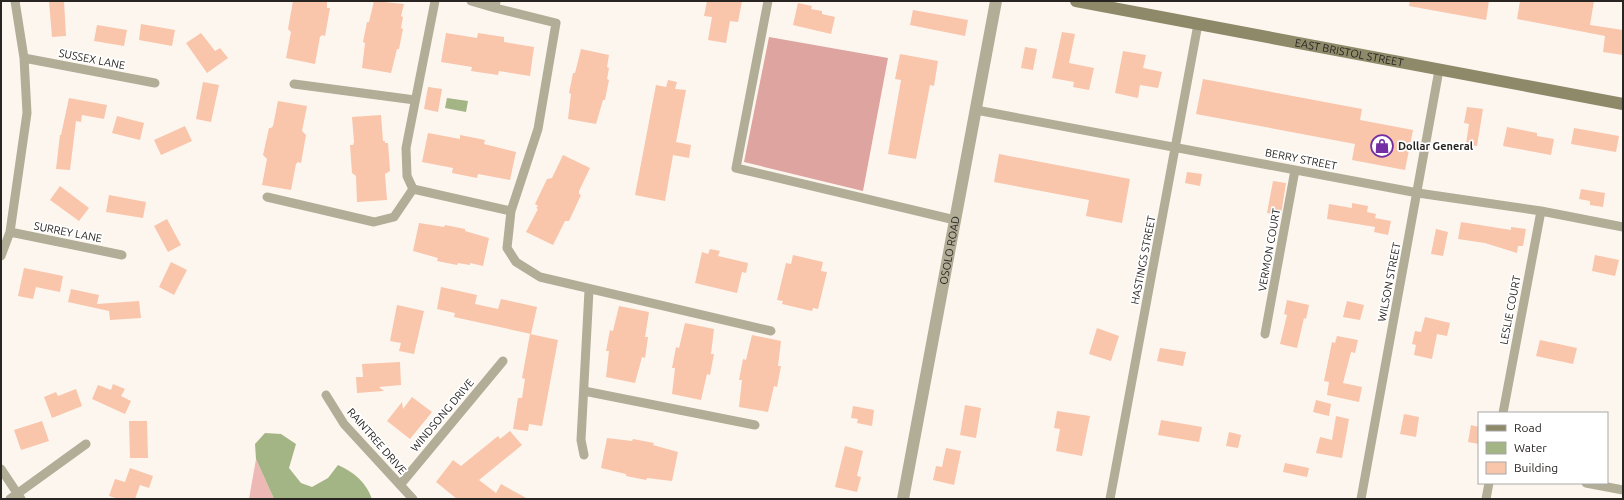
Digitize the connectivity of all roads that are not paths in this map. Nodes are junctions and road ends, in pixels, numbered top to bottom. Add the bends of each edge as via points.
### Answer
1 (15, 1) edge
2 (435, 1) edge
3 (471, 1) edge
4 (768, 1) edge
5 (996, 1) edge
6 (1076, 1) edge
7 (496, 4) edge
8 (1198, 24) junction
9 (24, 58) junction
10 (1439, 70) junction
11 (155, 83) dead end
12 (294, 84) dead end
13 (416, 100) junction
14 (1623, 104) edge
15 (976, 110) junction
16 (1176, 148) junction
17 (1295, 170) junction
18 (413, 189) junction
19 (1418, 193) junction
20 (267, 197) dead end
21 (511, 211) junction
22 (1541, 211) junction
23 (955, 220) junction
24 (1623, 227) edge
25 (10, 232) junction
26 (122, 255) dead end
27 (1, 256) edge
28 (589, 290) junction
29 (771, 331) dead end
30 (1266, 334) dead end
31 (503, 361) dead end
32 (584, 391) junction
33 (326, 395) dead end
34 (1503, 412) edge
35 (756, 425) dead end
36 (86, 444) dead end
37 (584, 456) dead end
38 (1, 469) edge
39 (1489, 484) edge
40 (1591, 484) edge
41 (400, 485) junction
42 (1623, 490) edge
43 (16, 497) edge
44 (414, 499) edge
45 (902, 499) edge
46 (1110, 499) edge
47 (1360, 499) edge
48 (1486, 499) edge

1 - 9 street
2 - 13 street
3 - 7 street
4 - 23 street via 736,168
5 - 15 street, OSOLO ROAD
6 - 8 main road, EAST BRISTOL STREET
7 - 21 street via 556,23 538,130
8 - 10 main road, EAST BRISTOL STREET
8 - 16 street, HASTINGS STREET
9 - 11 street, SUSSEX LANE
9 - 25 street via 27,113
10 - 14 main road, EAST BRISTOL STREET
10 - 19 street, WILSON STREET
12 - 13 street
13 - 18 street via 406,148 407,176
15 - 16 street, BERRY STREET
15 - 23 street, OSOLO ROAD
16 - 17 street, BERRY STREET
16 - 46 street, HASTINGS STREET
17 - 19 street, BERRY STREET
17 - 30 street, VERMON COURT
18 - 20 street via 394,217 374,222
18 - 21 street
19 - 22 street, BERRY STREET
19 - 47 street, WILSON STREET
21 - 28 street via 507,248 516,262 540,277
22 - 24 street, BERRY STREET
22 - 34 street, LESLIE COURT
23 - 45 street, OSOLO ROAD
25 - 26 street, SURREY LANE
25 - 27 street
28 - 29 street
28 - 32 street
31 - 41 street, WINDSONG DRIVE
32 - 35 street
32 - 37 street via 581,440
33 - 41 street, RAINTREE DRIVE via 344,424
36 - 43 street
38 - 43 street
39 - 48 street
40 - 42 street
41 - 44 street, RAINTREE DRIVE

